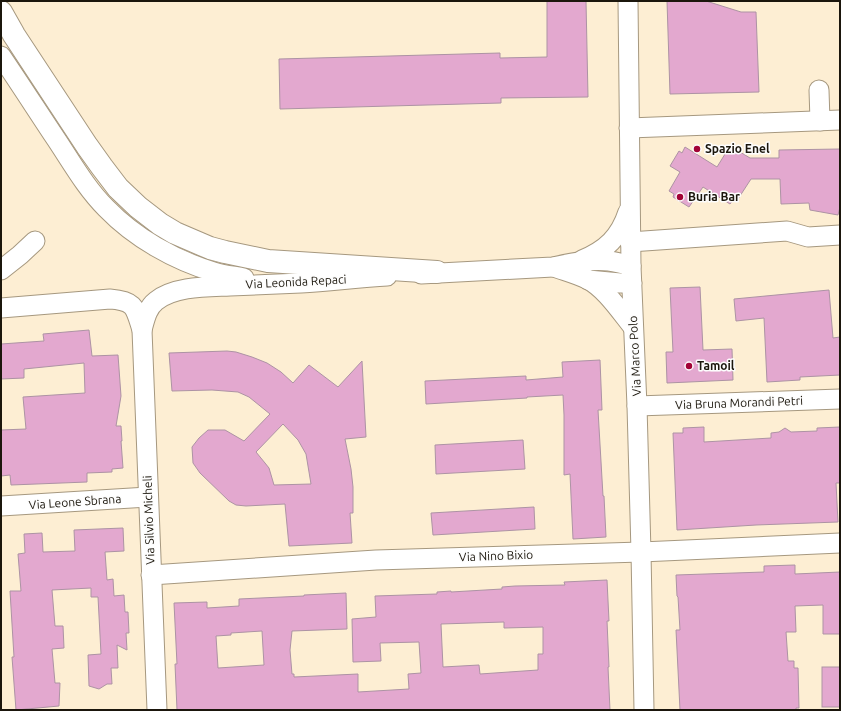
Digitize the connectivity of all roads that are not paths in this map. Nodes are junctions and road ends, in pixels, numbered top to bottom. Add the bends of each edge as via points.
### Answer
1 (628, 1) edge
2 (1, 12) edge
3 (1, 56) edge
4 (819, 90) dead end
5 (840, 120) edge
6 (820, 121) junction
7 (629, 128) junction
8 (630, 207) junction
9 (840, 235) edge
10 (35, 241) dead end
11 (630, 242) junction
12 (580, 261) junction
13 (553, 267) junction
14 (1, 270) edge
15 (437, 272) junction
16 (631, 274) junction
17 (588, 280) junction
18 (277, 283) junction
19 (1, 308) edge
20 (633, 327) junction
21 (142, 330) junction
22 (840, 399) edge
23 (637, 406) junction
24 (148, 497) junction
25 (1, 506) edge
26 (840, 543) edge
27 (641, 552) junction
28 (151, 575) junction
29 (157, 710) edge
30 (644, 710) edge

1 - 7 street, Via Marco Polo
2 - 15 highway via 87,146 118,188 145,214 175,233 210,248 268,261
3 - 18 street via 83,180 125,226 156,247 200,267 223,274
4 - 6 street
5 - 6 street
6 - 7 street
7 - 8 street, Via Marco Polo
8 - 11 street, Via Marco Polo
8 - 12 street via 617,235 609,244
9 - 11 street via 808,237 787,231
10 - 14 street
11 - 16 street, Via Marco Polo
12 - 13 street, Via Leonida Repaci
12 - 16 street, Via Leonida Repaci via 608,261
13 - 15 street, Via Leonida Repaci
13 - 17 street
15 - 18 street, Via Leonida Repaci
16 - 17 street via 620,283
16 - 20 street, Via Marco Polo
17 - 20 street via 614,303
18 - 21 street, Via Leonida Repaci via 174,292 156,301 149,308
19 - 21 street via 118,300 135,308
20 - 23 street, Via Marco Polo
21 - 24 street, Via Silvio Micheli
22 - 23 street, Via Bruna Morandi Petri
23 - 27 street, Via Marco Polo
24 - 25 street, Via Leone Sbrana
24 - 28 street, Via Silvio Micheli
26 - 27 street, Via Nino Bixio
27 - 28 street, Via Nino Bixio via 376,560
27 - 30 street, Via Marco Polo
28 - 29 street, Via Silvio Micheli

